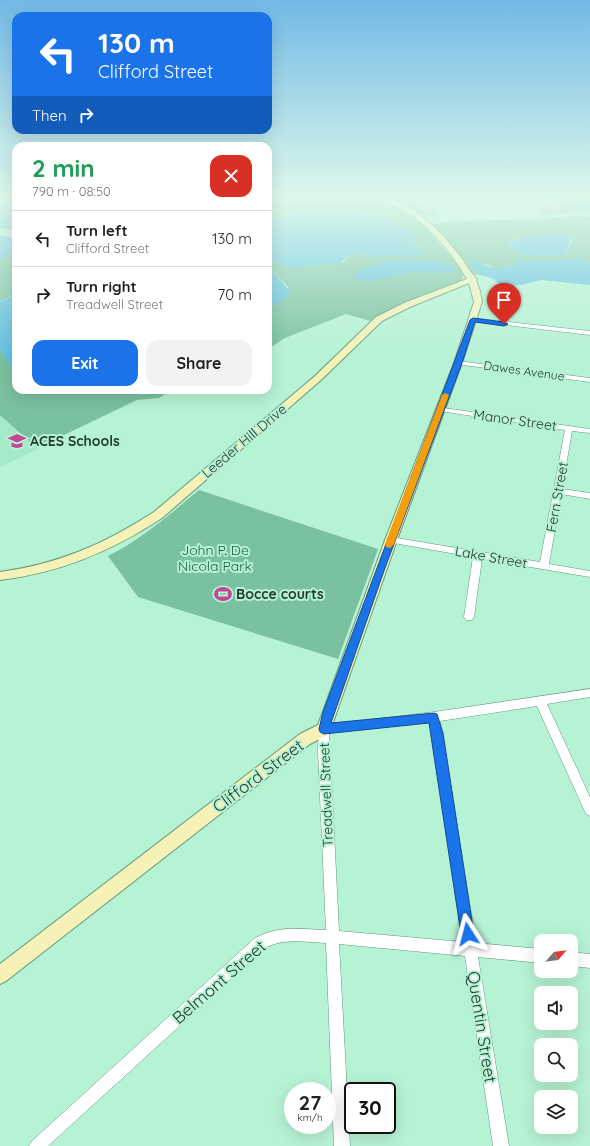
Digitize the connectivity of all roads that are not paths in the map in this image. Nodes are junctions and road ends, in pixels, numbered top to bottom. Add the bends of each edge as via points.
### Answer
1 (452, 252) edge
2 (473, 279) junction
3 (473, 320) junction
4 (590, 333) edge
5 (458, 363) junction
6 (590, 380) edge
7 (440, 409) junction
8 (569, 428) junction
9 (590, 431) edge
10 (558, 491) junction
11 (590, 496) edge
12 (391, 540) junction
13 (478, 555) junction
14 (544, 566) junction
15 (590, 574) edge
16 (0, 576) edge
17 (469, 617) dead end
18 (590, 693) edge
19 (540, 701) junction
20 (434, 717) junction
21 (324, 729) junction
22 (590, 810) edge
23 (333, 937) junction
24 (470, 949) junction
25 (534, 955) edge
26 (578, 960) edge
27 (590, 961) edge
28 (0, 975) edge
29 (37, 1146) edge
30 (342, 1146) edge
31 (501, 1146) edge

1 - 2 street, Treadwell Street
2 - 3 street, Treadwell Street via 478,297
2 - 16 street, Leeder Hill Drive via 379,319 300,394 158,515 130,534 71,562
3 - 4 street
3 - 5 street, Treadwell Street
5 - 6 street, Dawes Avenue
5 - 7 street, Treadwell Street
7 - 8 street, Manor Street
7 - 12 street, Treadwell Street
8 - 9 street, Manor Street
8 - 10 street, Fern Street
10 - 11 street
10 - 14 street, Fern Street
12 - 13 street, Lake Street
12 - 21 street, Treadwell Street
13 - 14 street, Lake Street
13 - 17 street
14 - 15 street, Lake Street
18 - 19 street, Clifford Street
19 - 20 street, Clifford Street
19 - 22 street
20 - 21 street, Clifford Street
20 - 24 street, Quentin Street
21 - 23 street, Treadwell Street
21 - 28 street, Clifford Street via 305,739
23 - 24 street, Belmont Street
23 - 29 street, Belmont Street via 282,935 269,938 260,944
23 - 30 street, Treadwell Street
24 - 25 street, Belmont Street
24 - 31 street, Quentin Street
26 - 27 street

